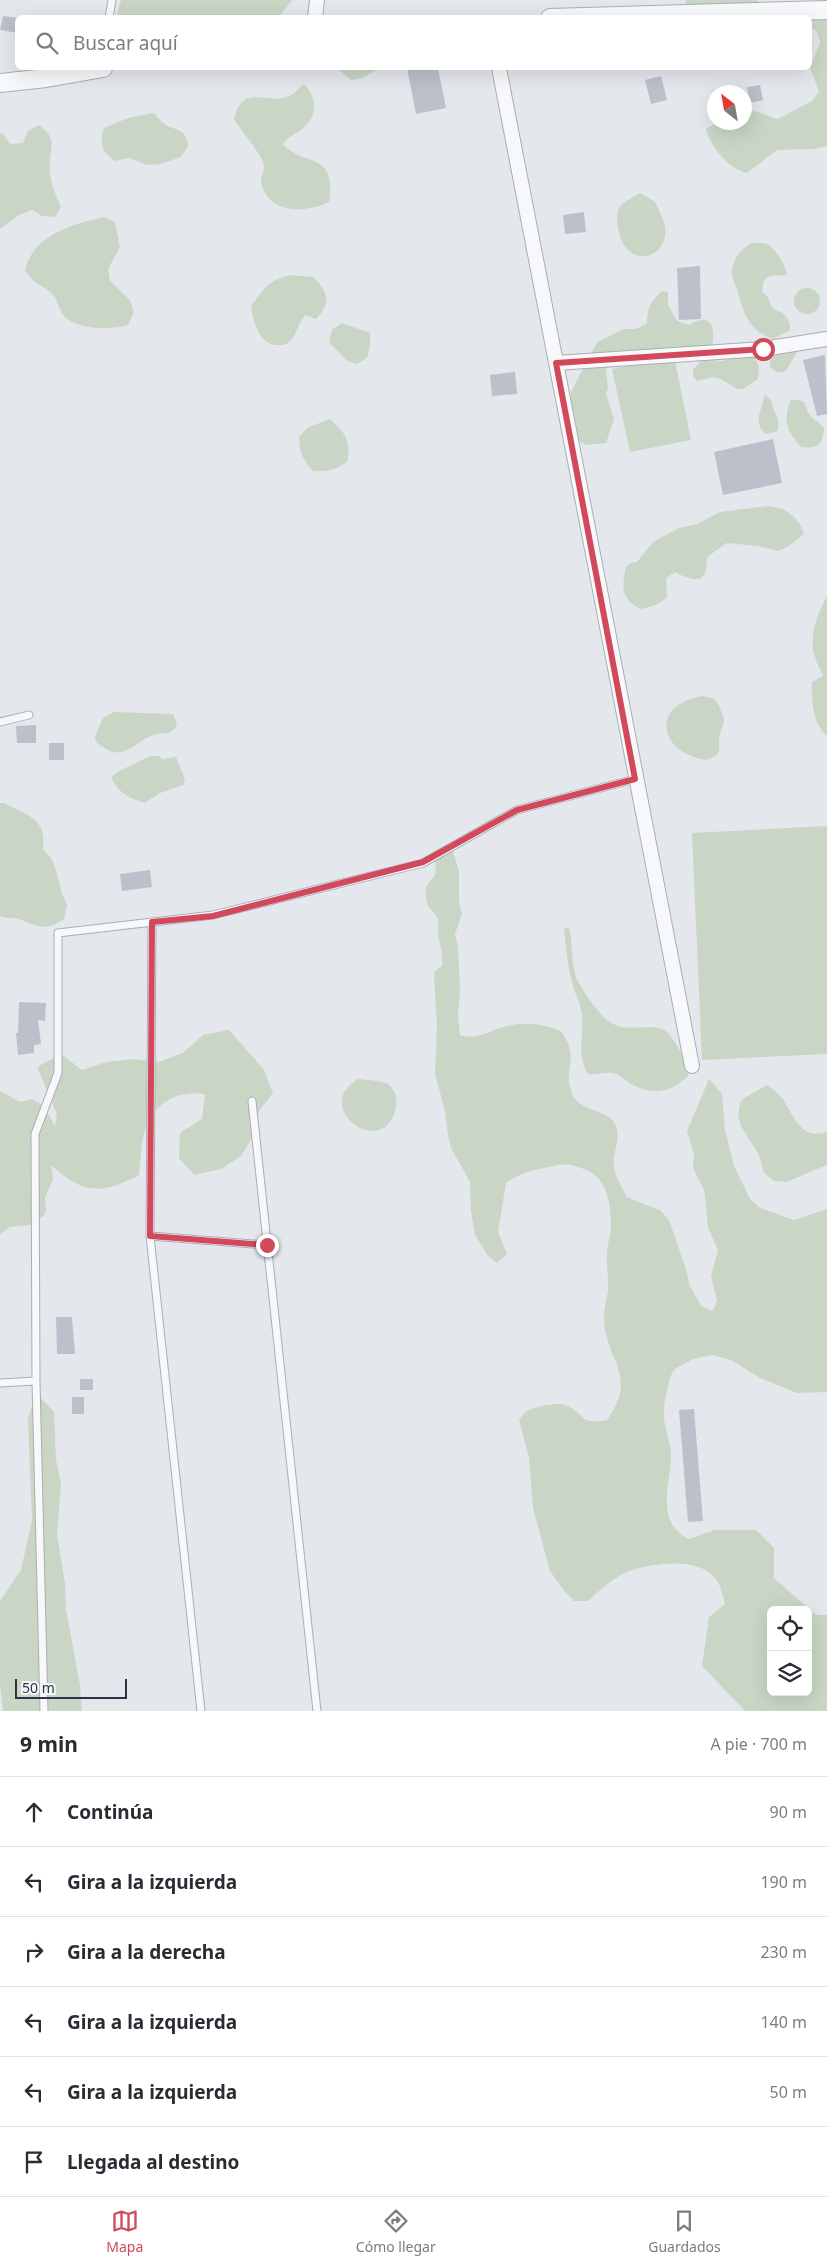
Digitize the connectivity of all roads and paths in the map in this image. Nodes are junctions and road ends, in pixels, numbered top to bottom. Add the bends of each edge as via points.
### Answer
1 (112, 0) edge
2 (317, 0) edge
3 (827, 10) edge
4 (110, 15) edge
5 (315, 15) edge
6 (654, 15) edge
7 (90, 70) edge
8 (499, 70) edge
9 (0, 83) edge
10 (827, 340) edge
11 (556, 363) junction
12 (29, 715) dead end
13 (0, 722) edge
14 (635, 779) junction
15 (152, 922) junction
16 (692, 1066) dead end
17 (252, 1101) dead end
18 (150, 1236) junction
19 (267, 1245) junction
20 (36, 1381) junction
21 (0, 1383) edge
22 (44, 1711) edge
23 (202, 1711) edge
24 (317, 1711) edge

1 - 4 lane
2 - 5 street
3 - 6 street
7 - 9 street
8 - 11 street
10 - 11 street via 763,349
11 - 14 street
12 - 13 lane
14 - 15 lane via 517,810 423,862 213,916
14 - 16 street
15 - 18 lane
15 - 20 lane via 58,933 58,1073 36,1134
17 - 19 lane
18 - 19 lane
18 - 23 lane
19 - 24 lane
20 - 21 lane
20 - 22 lane

